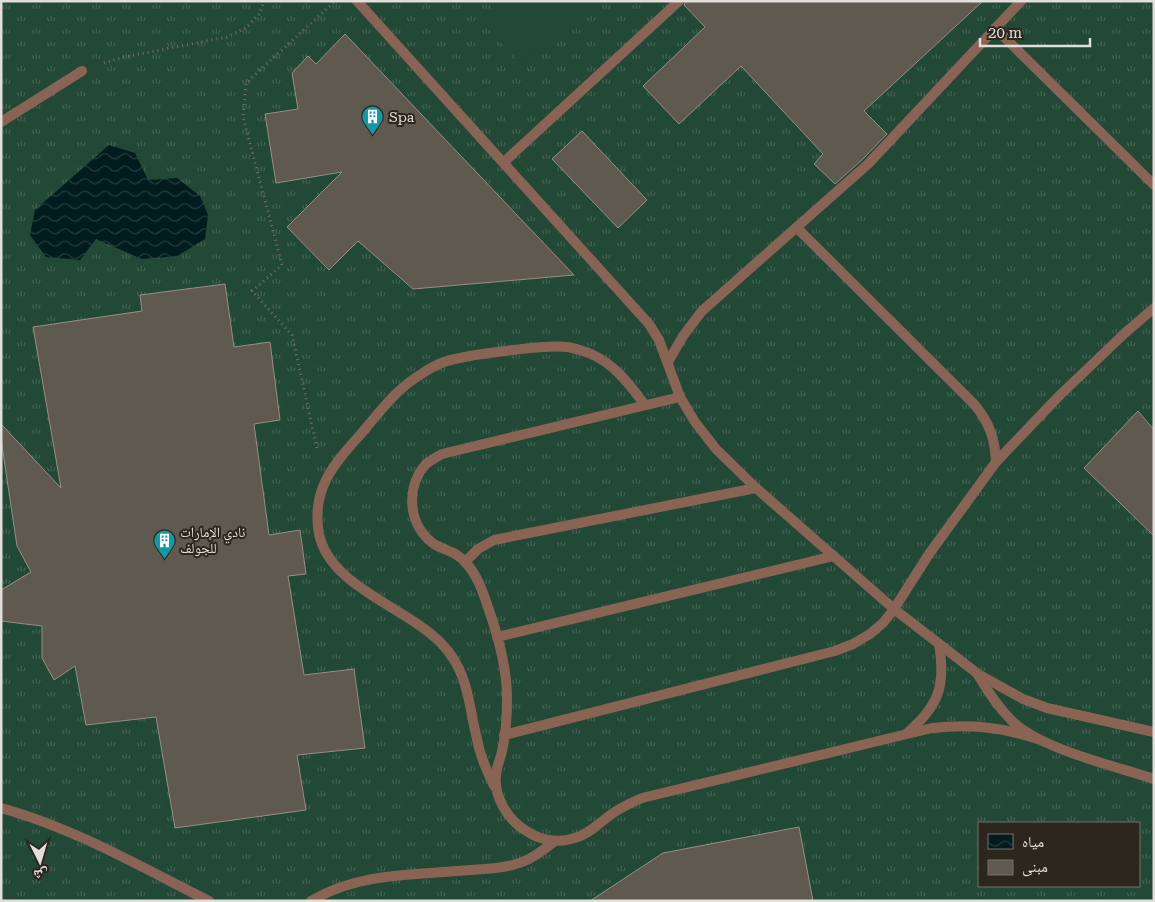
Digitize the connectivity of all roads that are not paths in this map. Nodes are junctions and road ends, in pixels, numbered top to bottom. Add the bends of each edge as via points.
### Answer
1 (357, 1) edge
2 (679, 1) edge
3 (1022, 1) edge
4 (995, 28) junction
5 (82, 71) road end
6 (1, 122) edge
7 (504, 162) junction
8 (1154, 185) edge
9 (796, 228) junction
10 (1154, 308) edge
11 (668, 362) junction
12 (680, 397) junction
13 (645, 405) junction
14 (996, 462) junction
15 (756, 488) junction
16 (834, 556) junction
17 (465, 562) junction
18 (894, 609) junction
19 (497, 637) junction
20 (939, 644) junction
21 (978, 674) junction
22 (1154, 732) edge
23 (906, 734) junction
24 (504, 735) junction
25 (1038, 740) junction
26 (1154, 779) edge
27 (497, 792) junction
28 (1, 808) edge
29 (555, 841) junction
30 (209, 901) edge
31 (311, 901) edge

1 - 7 lane
2 - 7 lane
3 - 4 lane
4 - 8 lane
4 - 9 lane via 868,164
5 - 6 lane
7 - 11 lane via 650,324
9 - 11 lane via 702,311
9 - 14 lane via 974,404 992,431
10 - 14 lane via 1060,395
11 - 12 lane
12 - 13 lane
12 - 15 lane via 716,449
13 - 17 lane via 442,454 427,464 416,479 411,496 413,515 421,531 434,544 452,551
13 - 27 lane via 626,379 589,353 545,346 469,356 443,363 419,375 398,393 339,459 324,482 318,508 320,535 331,560 349,580 422,627 441,643 456,663 466,686 484,766
14 - 18 lane via 929,554
15 - 16 lane
15 - 17 lane via 494,540
16 - 18 lane
16 - 19 lane
17 - 19 lane via 481,588
18 - 20 lane
18 - 24 lane via 870,634 835,651
19 - 24 lane via 507,697
20 - 21 lane
20 - 23 lane via 942,664 938,691 921,721
21 - 22 lane via 1023,699 1047,708
21 - 25 lane via 993,700 1013,722
23 - 25 lane via 932,728 986,727
23 - 29 lane via 642,798 608,816 594,829 575,838
24 - 27 lane via 496,771
25 - 26 lane
27 - 29 lane via 504,811 517,826 535,837
28 - 30 lane via 33,816
29 - 31 lane via 516,864 374,879 338,887

